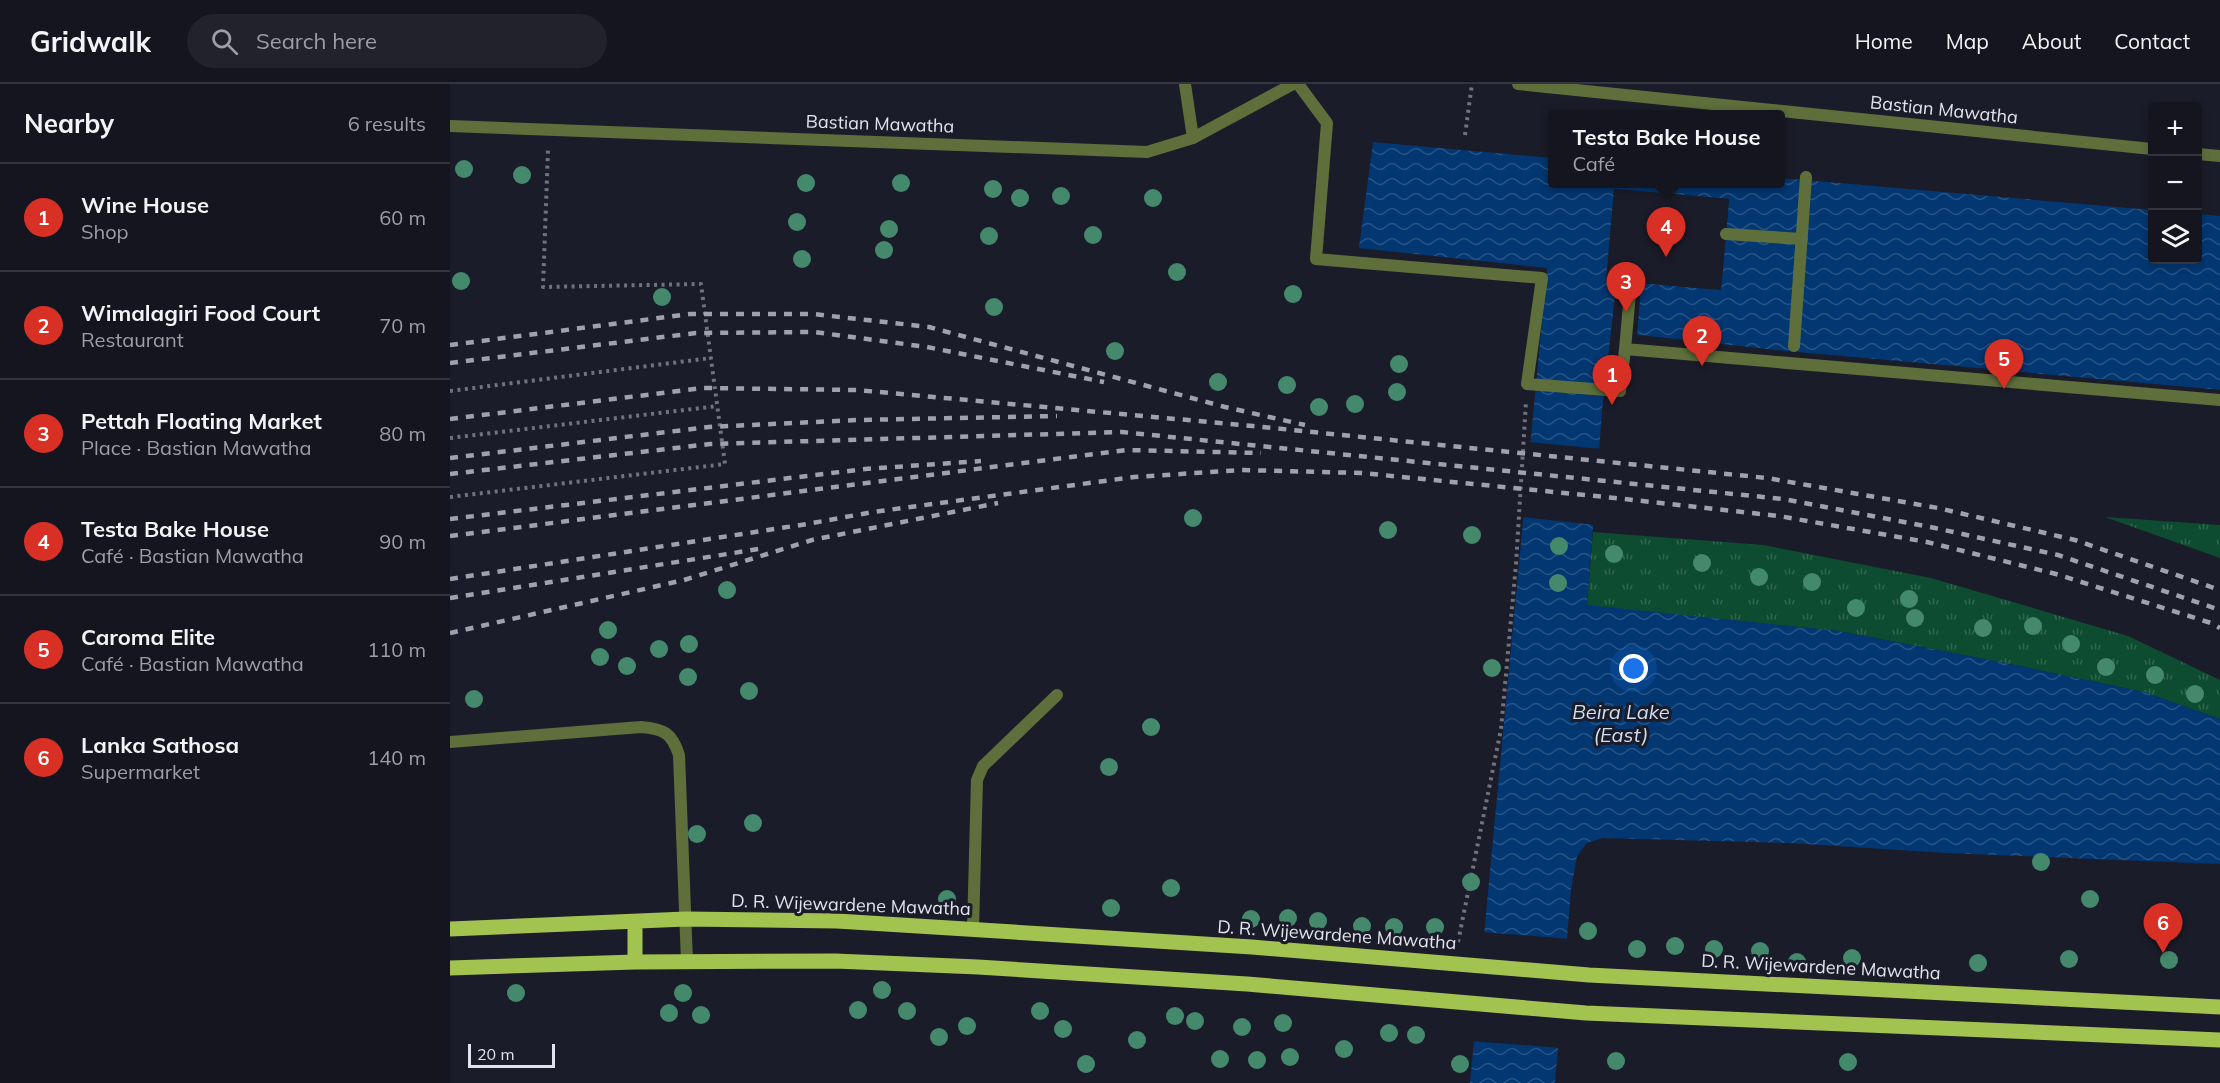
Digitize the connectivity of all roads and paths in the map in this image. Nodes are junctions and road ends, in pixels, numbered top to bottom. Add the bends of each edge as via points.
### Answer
1 (1185, 84) edge
2 (1295, 84) edge
3 (1472, 84) edge
4 (1518, 84) edge
5 (1772, 110) edge
6 (1785, 111) edge
7 (450, 126) edge
8 (548, 130) junction
9 (1465, 135) dead end
10 (1193, 138) junction
11 (2148, 149) edge
12 (2202, 154) edge
13 (2220, 156) edge
14 (1806, 177) dead end
15 (1726, 234) dead end
16 (1802, 239) junction
17 (1631, 282) dead end
18 (1794, 346) dead end
19 (1625, 349) junction
20 (711, 358) junction
21 (1527, 384) junction
22 (450, 391) edge
23 (2220, 400) edge
24 (718, 406) junction
25 (450, 438) edge
26 (450, 497) edge
27 (1057, 695) dead end
28 (450, 742) edge
29 (686, 919) junction
30 (634, 922) junction
31 (450, 929) edge
32 (973, 929) junction
33 (635, 962) junction
34 (687, 962) junction
35 (1457, 963) junction
36 (450, 968) edge
37 (2220, 1007) edge
38 (2220, 1040) edge

1 - 10 street
2 - 10 street, Bastian Mawatha
2 - 21 street via 1327,123 1316,259 1542,278
3 - 9 path
4 - 5 street, Bastian Mawatha
6 - 11 street, Bastian Mawatha
7 - 8 street, Bastian Mawatha
8 - 10 street, Bastian Mawatha via 1147,152
8 - 20 path via 543,287 701,284
12 - 13 street
14 - 16 street
15 - 16 street
16 - 18 street
17 - 19 street
19 - 21 street via 1620,391
19 - 23 street
20 - 22 path
20 - 24 path
21 - 35 path via 1501,729
24 - 25 path
24 - 26 path via 725,464
27 - 32 street via 982,766 977,780
28 - 29 street via 641,727 669,735 679,755
29 - 30 main road, D. R. Wijewardene Mawatha
29 - 32 main road, D. R. Wijewardene Mawatha via 837,921
29 - 34 street
30 - 31 main road, D. R. Wijewardene Mawatha
30 - 33 main road
32 - 35 main road, D. R. Wijewardene Mawatha
33 - 34 main road
33 - 36 main road
34 - 38 main road via 836,961 978,967 1247,984 1586,1013
35 - 37 main road, D. R. Wijewardene Mawatha via 1589,975

